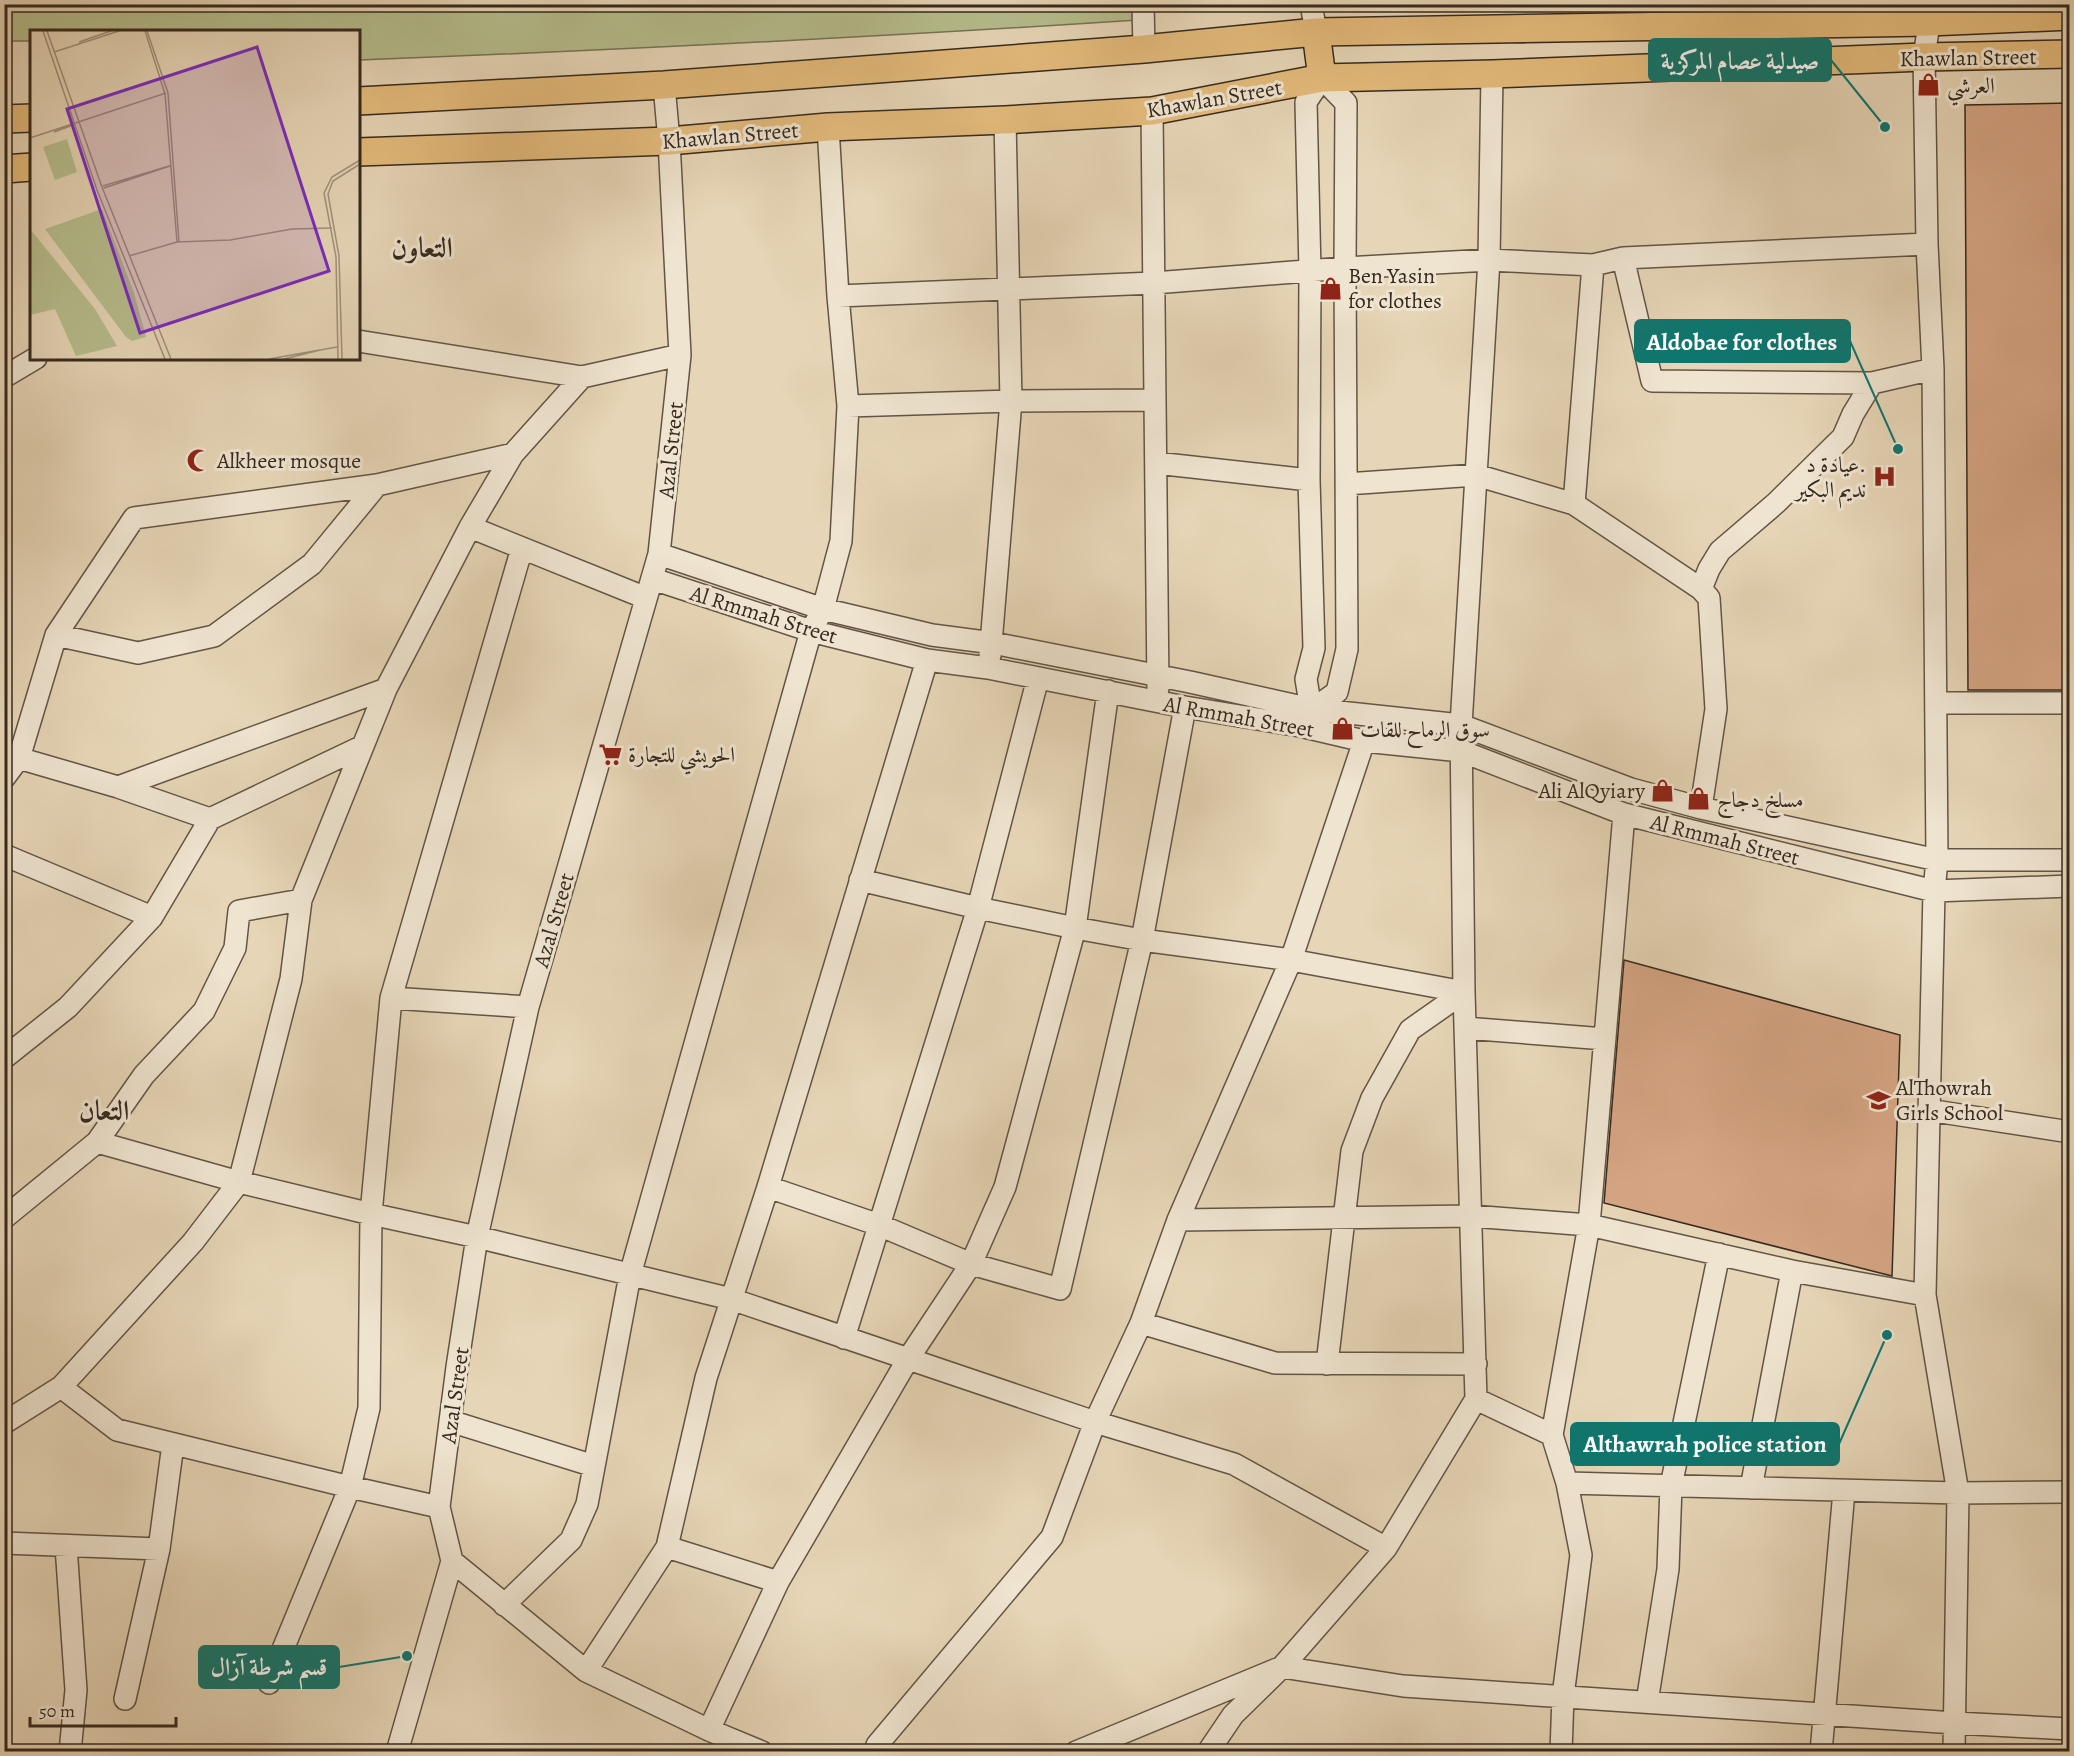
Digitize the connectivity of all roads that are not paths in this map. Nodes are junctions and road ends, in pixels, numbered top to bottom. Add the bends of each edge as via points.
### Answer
1 (1143, 4) edge
2 (1311, 4) edge
3 (1320, 4) edge
4 (1929, 10) edge
5 (2070, 15) edge
6 (1316, 32) junction
7 (1144, 50) junction
8 (2070, 54) edge
9 (1924, 57) junction
10 (1492, 74) junction
11 (1322, 78) junction
12 (664, 85) junction
13 (360, 101) edge
14 (1152, 111) junction
15 (30, 118) edge
16 (4, 119) edge
17 (1005, 120) junction
18 (828, 128) junction
19 (669, 141) junction
20 (360, 152) edge
21 (30, 167) edge
22 (4, 169) edge
23 (1927, 244) junction
24 (1623, 258) junction
25 (1489, 260) junction
26 (1593, 266) junction
27 (1345, 268) junction
28 (1310, 272) junction
29 (1154, 283) junction
30 (1010, 288) junction
31 (838, 296) junction
32 (360, 341) edge
33 (680, 355) junction
34 (33, 360) edge
35 (1934, 369) junction
36 (4, 377) edge
37 (582, 377) junction
38 (1872, 383) junction
39 (1011, 400) junction
40 (1155, 400) junction
41 (848, 406) junction
42 (513, 454) junction
43 (1156, 463) junction
44 (1476, 475) junction
45 (1309, 480) junction
46 (1347, 484) junction
47 (377, 485) junction
48 (1574, 504) junction
49 (470, 527) junction
50 (522, 548) junction
51 (659, 554) junction
52 (650, 589) junction
53 (1701, 589) junction
54 (823, 609) junction
55 (811, 631) junction
56 (56, 635) junction
57 (993, 643) junction
58 (927, 660) junction
59 (988, 668) junction
60 (1158, 675) junction
61 (1038, 678) junction
62 (386, 689) junction
63 (1108, 691) junction
64 (1158, 701) junction
65 (2070, 703) edge
66 (1938, 704) junction
67 (1185, 706) junction
68 (1305, 718) junction
69 (1461, 725) junction
70 (1364, 741) junction
71 (363, 746) junction
72 (1461, 751) junction
73 (12, 756) edge
74 (4, 778) edge
75 (118, 787) junction
76 (1701, 808) junction
77 (1624, 814) junction
78 (210, 819) junction
79 (4, 855) edge
80 (1937, 860) junction
81 (2070, 860) edge
82 (860, 880) junction
83 (2070, 886) edge
84 (1934, 891) junction
85 (301, 900) junction
86 (978, 908) junction
87 (152, 917) junction
88 (1075, 928) junction
89 (1142, 939) junction
90 (1291, 960) junction
91 (1464, 992) junction
92 (391, 998) junction
93 (528, 1007) junction
94 (1465, 1028) junction
95 (1605, 1039) junction
96 (4, 1058) edge
97 (1928, 1110) junction
98 (2070, 1132) edge
99 (97, 1142) junction
100 (239, 1182) junction
101 (768, 1187) junction
102 (371, 1214) junction
103 (1471, 1216) junction
104 (1343, 1217) junction
105 (4, 1218) edge
106 (1178, 1220) junction
107 (879, 1225) junction
108 (1589, 1225) junction
109 (477, 1237) junction
110 (1719, 1254) junction
111 (971, 1263) junction
112 (1792, 1271) junction
113 (630, 1275) junction
114 (1925, 1295) junction
115 (731, 1299) junction
116 (1142, 1323) junction
117 (844, 1338) junction
118 (908, 1359) junction
119 (1327, 1364) junction
120 (1476, 1364) junction
121 (61, 1387) junction
122 (1476, 1400) junction
123 (450, 1421) junction
124 (1095, 1422) junction
125 (4, 1423) edge
126 (1552, 1435) junction
127 (173, 1444) junction
128 (594, 1466) junction
129 (1567, 1483) junction
130 (1671, 1486) junction
131 (350, 1487) junction
132 (1751, 1488) junction
133 (1844, 1491) junction
134 (2070, 1492) edge
135 (1958, 1493) junction
136 (439, 1507) junction
137 (4, 1544) edge
138 (66, 1546) junction
139 (667, 1547) junction
140 (1386, 1548) junction
141 (159, 1549) junction
142 (452, 1562) junction
143 (778, 1582) junction
144 (504, 1605) junction
145 (1282, 1667) junction
146 (586, 1671) junction
147 (269, 1683) dead end
148 (1563, 1696) junction
149 (125, 1699) dead end
150 (1647, 1702) junction
151 (1825, 1714) junction
152 (1955, 1723) junction
153 (2070, 1729) edge
154 (709, 1730) junction
155 (755, 1751) edge
156 (70, 1752) edge
157 (397, 1752) edge
158 (875, 1752) edge
159 (1076, 1752) edge
160 (1208, 1752) edge
161 (1562, 1752) edge
162 (1821, 1752) edge
163 (1954, 1752) edge

1 - 7 street
2 - 6 street
3 - 6 street
4 - 5 main road, Khawlan Street
4 - 6 main road, Khawlan Street
4 - 9 street
6 - 7 main road, Khawlan Street
6 - 11 main road
7 - 12 main road, Khawlan Street
8 - 9 main road, Khawlan Street
9 - 10 main road, Khawlan Street
9 - 23 street
10 - 11 main road, Khawlan Street
10 - 25 street
11 - 14 main road, Khawlan Street
11 - 27 street via 1346,103
11 - 28 street via 1306,102
12 - 13 main road, Khawlan Street
12 - 19 street, Azal Street
14 - 17 main road, Khawlan Street
14 - 29 street
15 - 16 main road
17 - 18 main road, Khawlan Street
17 - 30 street
18 - 19 main road, Khawlan Street
18 - 31 street
19 - 20 main road, Khawlan Street
19 - 33 street, Azal Street
21 - 22 main road
23 - 24 street
23 - 35 street
24 - 26 street
24 - 38 street via 1652,381
25 - 26 street
25 - 27 street
25 - 44 street
26 - 48 street
27 - 28 street
27 - 46 street
28 - 29 street
28 - 45 street
29 - 30 street
29 - 40 street
30 - 31 street
30 - 39 street
31 - 41 street
32 - 37 street
33 - 37 street
33 - 51 street, Azal Street
34 - 36 street
35 - 38 street
35 - 66 street
37 - 42 street
38 - 53 street via 1843,438 1720,551
39 - 40 street
39 - 41 street
39 - 57 street
40 - 43 street
41 - 54 street via 841,541
42 - 47 street
42 - 49 street
43 - 45 street
43 - 60 street
44 - 46 street
44 - 48 street
44 - 69 street
45 - 68 street via 1314,648 1306,679
46 - 68 street via 1347,649 1337,692
47 - 56 street via 312,564 214,636 138,653
47 - 56 street via 134,518
48 - 53 street
49 - 50 street, Al Rmmah Street
49 - 62 street
50 - 52 street, Al Rmmah Street
50 - 92 street
51 - 52 street, Azal Street
51 - 54 street, Al Rmmah Street
52 - 55 street, Al Rmmah Street
52 - 93 street, Azal Street
53 - 76 street via 1709,598 1716,709
54 - 55 street
54 - 57 street, Al Rmmah Street via 932,635
55 - 58 street, Al Rmmah Street
55 - 113 street
56 - 73 street
57 - 59 street
57 - 60 street, Al Rmmah Street
58 - 59 street, Al Rmmah Street
58 - 82 street
59 - 61 street, Al Rmmah Street
60 - 64 street
60 - 68 street, Al Rmmah Street
61 - 63 street, Al Rmmah Street
61 - 86 street
62 - 71 street
62 - 75 street
63 - 64 street, Al Rmmah Street
63 - 88 street
64 - 67 street, Al Rmmah Street
65 - 66 street
66 - 80 street
67 - 68 street, Al Rmmah Street
67 - 89 street
68 - 69 street, Al Rmmah Street
68 - 70 street, Al Rmmah Street
69 - 72 street
69 - 76 street, Al Rmmah Street via 1631,789
70 - 72 street, Al Rmmah Street
70 - 90 street
71 - 78 street
71 - 85 street
72 - 77 street, Al Rmmah Street
72 - 91 street
73 - 74 street
73 - 75 street
75 - 78 street
76 - 80 street, Al Rmmah Street
77 - 84 street, Al Rmmah Street
77 - 95 street
78 - 87 street
79 - 87 street
80 - 81 street, Al Rmmah Street
80 - 84 street
82 - 86 street
82 - 101 street
83 - 84 street, Al Rmmah Street
84 - 97 street
85 - 99 street via 239,910 235,948 204,1011 144,1076
85 - 100 street via 291,979
86 - 88 street
86 - 107 street
87 - 96 street via 68,1007
88 - 89 street
88 - 111 street via 1005,1187
89 - 90 street
89 - 111 street via 1060,1289
90 - 91 street
90 - 106 street
91 - 94 street
91 - 104 street via 1410,1030 1372,1098 1352,1151
92 - 93 street
92 - 102 street
93 - 109 street, Azal Street
94 - 95 street
94 - 103 street
95 - 108 street
97 - 98 street
97 - 114 street
99 - 100 street
99 - 105 street
100 - 102 street
100 - 121 street via 194,1242
101 - 107 street
101 - 115 street
102 - 109 street
102 - 131 street via 369,1408
103 - 104 street
103 - 108 street
103 - 120 street
104 - 106 street
104 - 119 street
106 - 116 street
107 - 111 street
107 - 117 street
108 - 110 street
108 - 126 street
109 - 113 street
109 - 123 street, Azal Street
110 - 112 street
110 - 130 street
111 - 118 street
112 - 114 street
112 - 132 street
113 - 115 street
113 - 128 street
114 - 135 street
115 - 117 street
115 - 139 street via 706,1378
116 - 119 street via 1275,1364
116 - 124 street
117 - 118 street
118 - 124 street
118 - 143 street
119 - 120 street
120 - 122 street
121 - 125 street
121 - 127 street via 117,1430
122 - 126 street
122 - 140 street
123 - 128 street
123 - 136 street, Azal Street
124 - 140 street via 1234,1464
124 - 158 street via 1052,1536
126 - 129 street
127 - 131 street
127 - 141 street
128 - 144 street via 587,1504 571,1540
129 - 130 street
129 - 148 street via 1581,1555
130 - 132 street
130 - 150 street via 1668,1569
131 - 136 street
131 - 147 street
132 - 133 street
133 - 135 street
133 - 151 street
134 - 135 street
135 - 152 street
136 - 142 street, Azal Street
137 - 138 street
138 - 141 street
138 - 156 street via 76,1690
139 - 143 street
139 - 146 street
140 - 145 street
141 - 149 street
142 - 144 street
142 - 157 street, Azal Street
143 - 154 street
144 - 146 street
145 - 148 street via 1403,1686
145 - 159 street
145 - 160 street via 1233,1715
146 - 154 street
148 - 150 street
148 - 161 street
150 - 151 street
151 - 152 street
151 - 162 street
152 - 153 street
152 - 163 street
154 - 155 street

